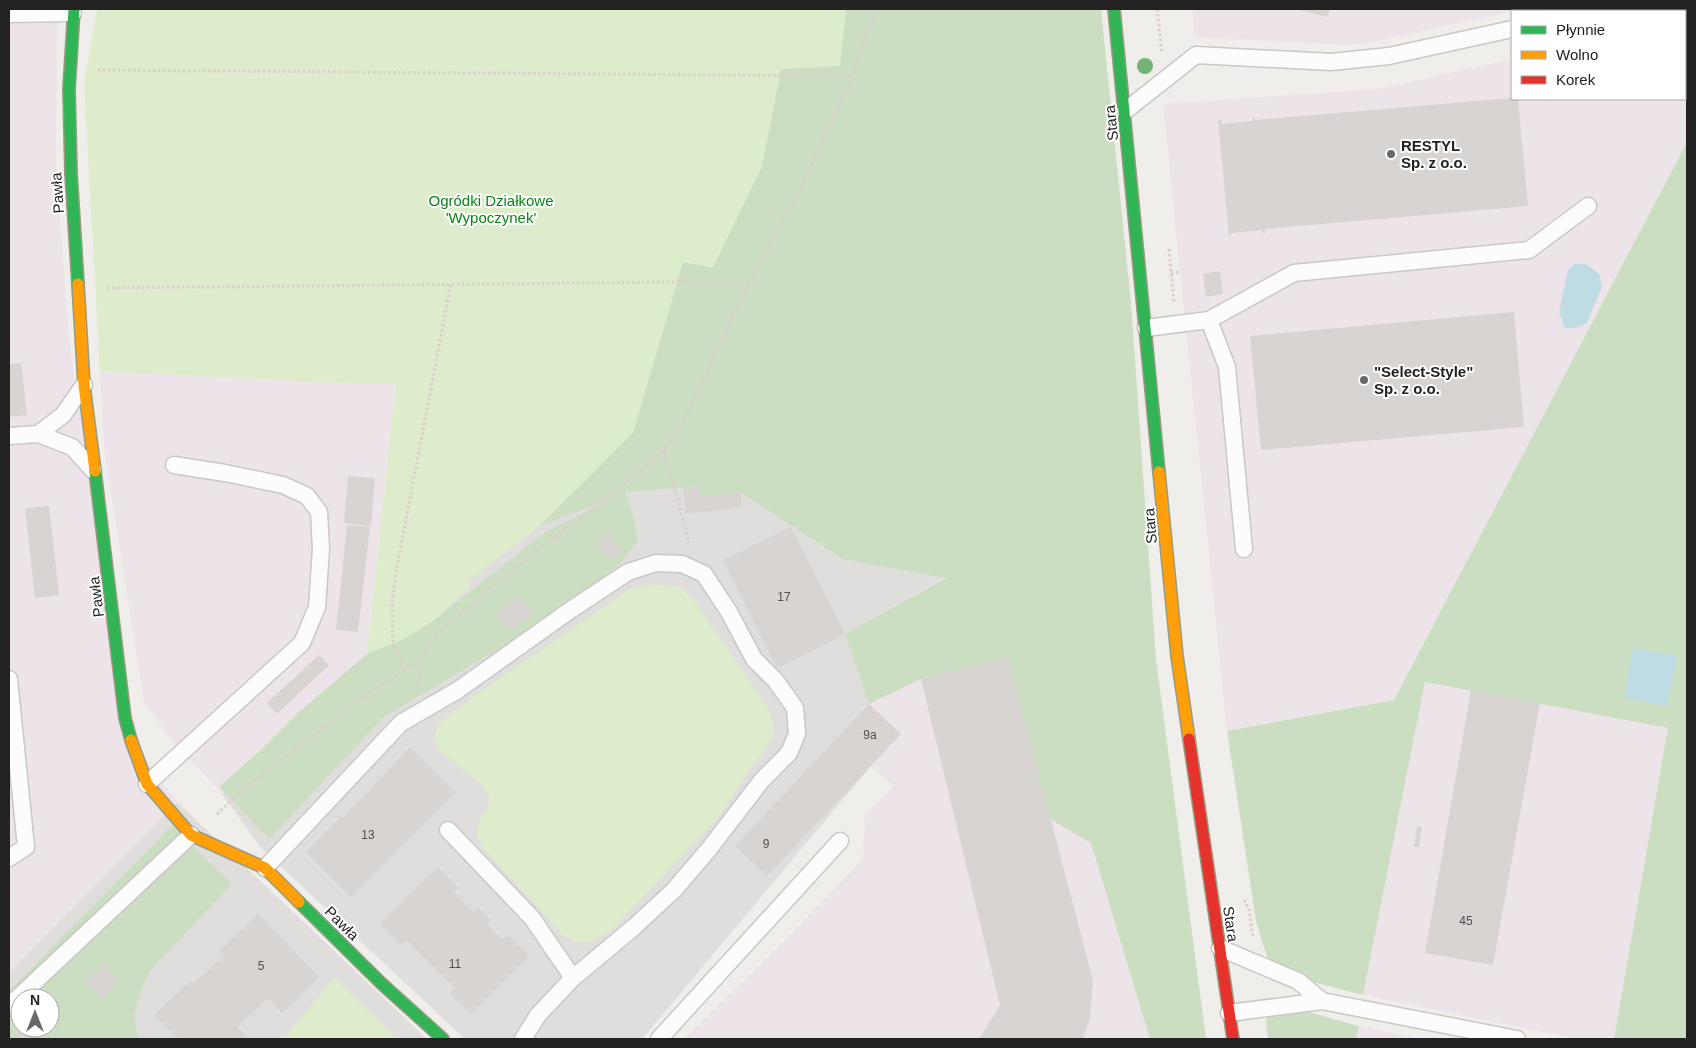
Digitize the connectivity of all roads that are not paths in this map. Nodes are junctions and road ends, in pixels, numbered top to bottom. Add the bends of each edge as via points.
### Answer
1 (1114, 9) edge
2 (73, 11) edge
3 (9, 14) edge
4 (1511, 29) edge
5 (1125, 111) junction
6 (1588, 206) dead end
7 (1208, 320) junction
8 (1146, 328) junction
9 (84, 385) junction
10 (38, 434) junction
11 (9, 436) edge
12 (174, 466) dead end
13 (95, 472) junction
14 (1244, 549) dead end
15 (9, 679) edge
16 (147, 784) junction
17 (448, 830) dead end
18 (191, 835) junction
19 (840, 841) dead end
20 (9, 858) edge
21 (265, 868) junction
22 (1220, 948) junction
23 (572, 978) junction
24 (1322, 1001) junction
25 (9, 1006) edge
26 (1229, 1013) junction
27 (443, 1039) edge
28 (523, 1039) edge
29 (659, 1039) edge
30 (1233, 1039) edge
31 (1517, 1039) edge

1 - 5 street, Stara
2 - 3 lane
2 - 9 street, Pawła via 70,173
4 - 5 lane via 1389,56 1331,62 1196,56
5 - 8 street, Stara
6 - 7 lane via 1529,250 1294,273
7 - 8 lane
7 - 14 lane via 1227,367
8 - 22 street, Stara via 1178,656
9 - 10 lane via 63,414
9 - 13 street, Pawła
10 - 11 lane
10 - 13 lane via 72,447
12 - 16 lane via 283,485 307,496 319,512 321,548 317,607 302,644
13 - 16 street, Pawła via 125,718 133,750
15 - 20 lane via 26,847
16 - 18 street, Pawła
17 - 23 lane via 532,918
18 - 21 street, Pawła
18 - 25 lane
19 - 29 lane
21 - 23 lane via 401,723 458,690 628,572 656,563 682,564 704,574 754,659 775,680 794,708 797,734 789,753 762,780 674,890
21 - 27 street, Pawła via 382,984
22 - 24 lane via 1298,981
22 - 26 street, Stara
23 - 28 lane via 538,1015
24 - 26 lane
24 - 31 lane
26 - 30 street, Stara

